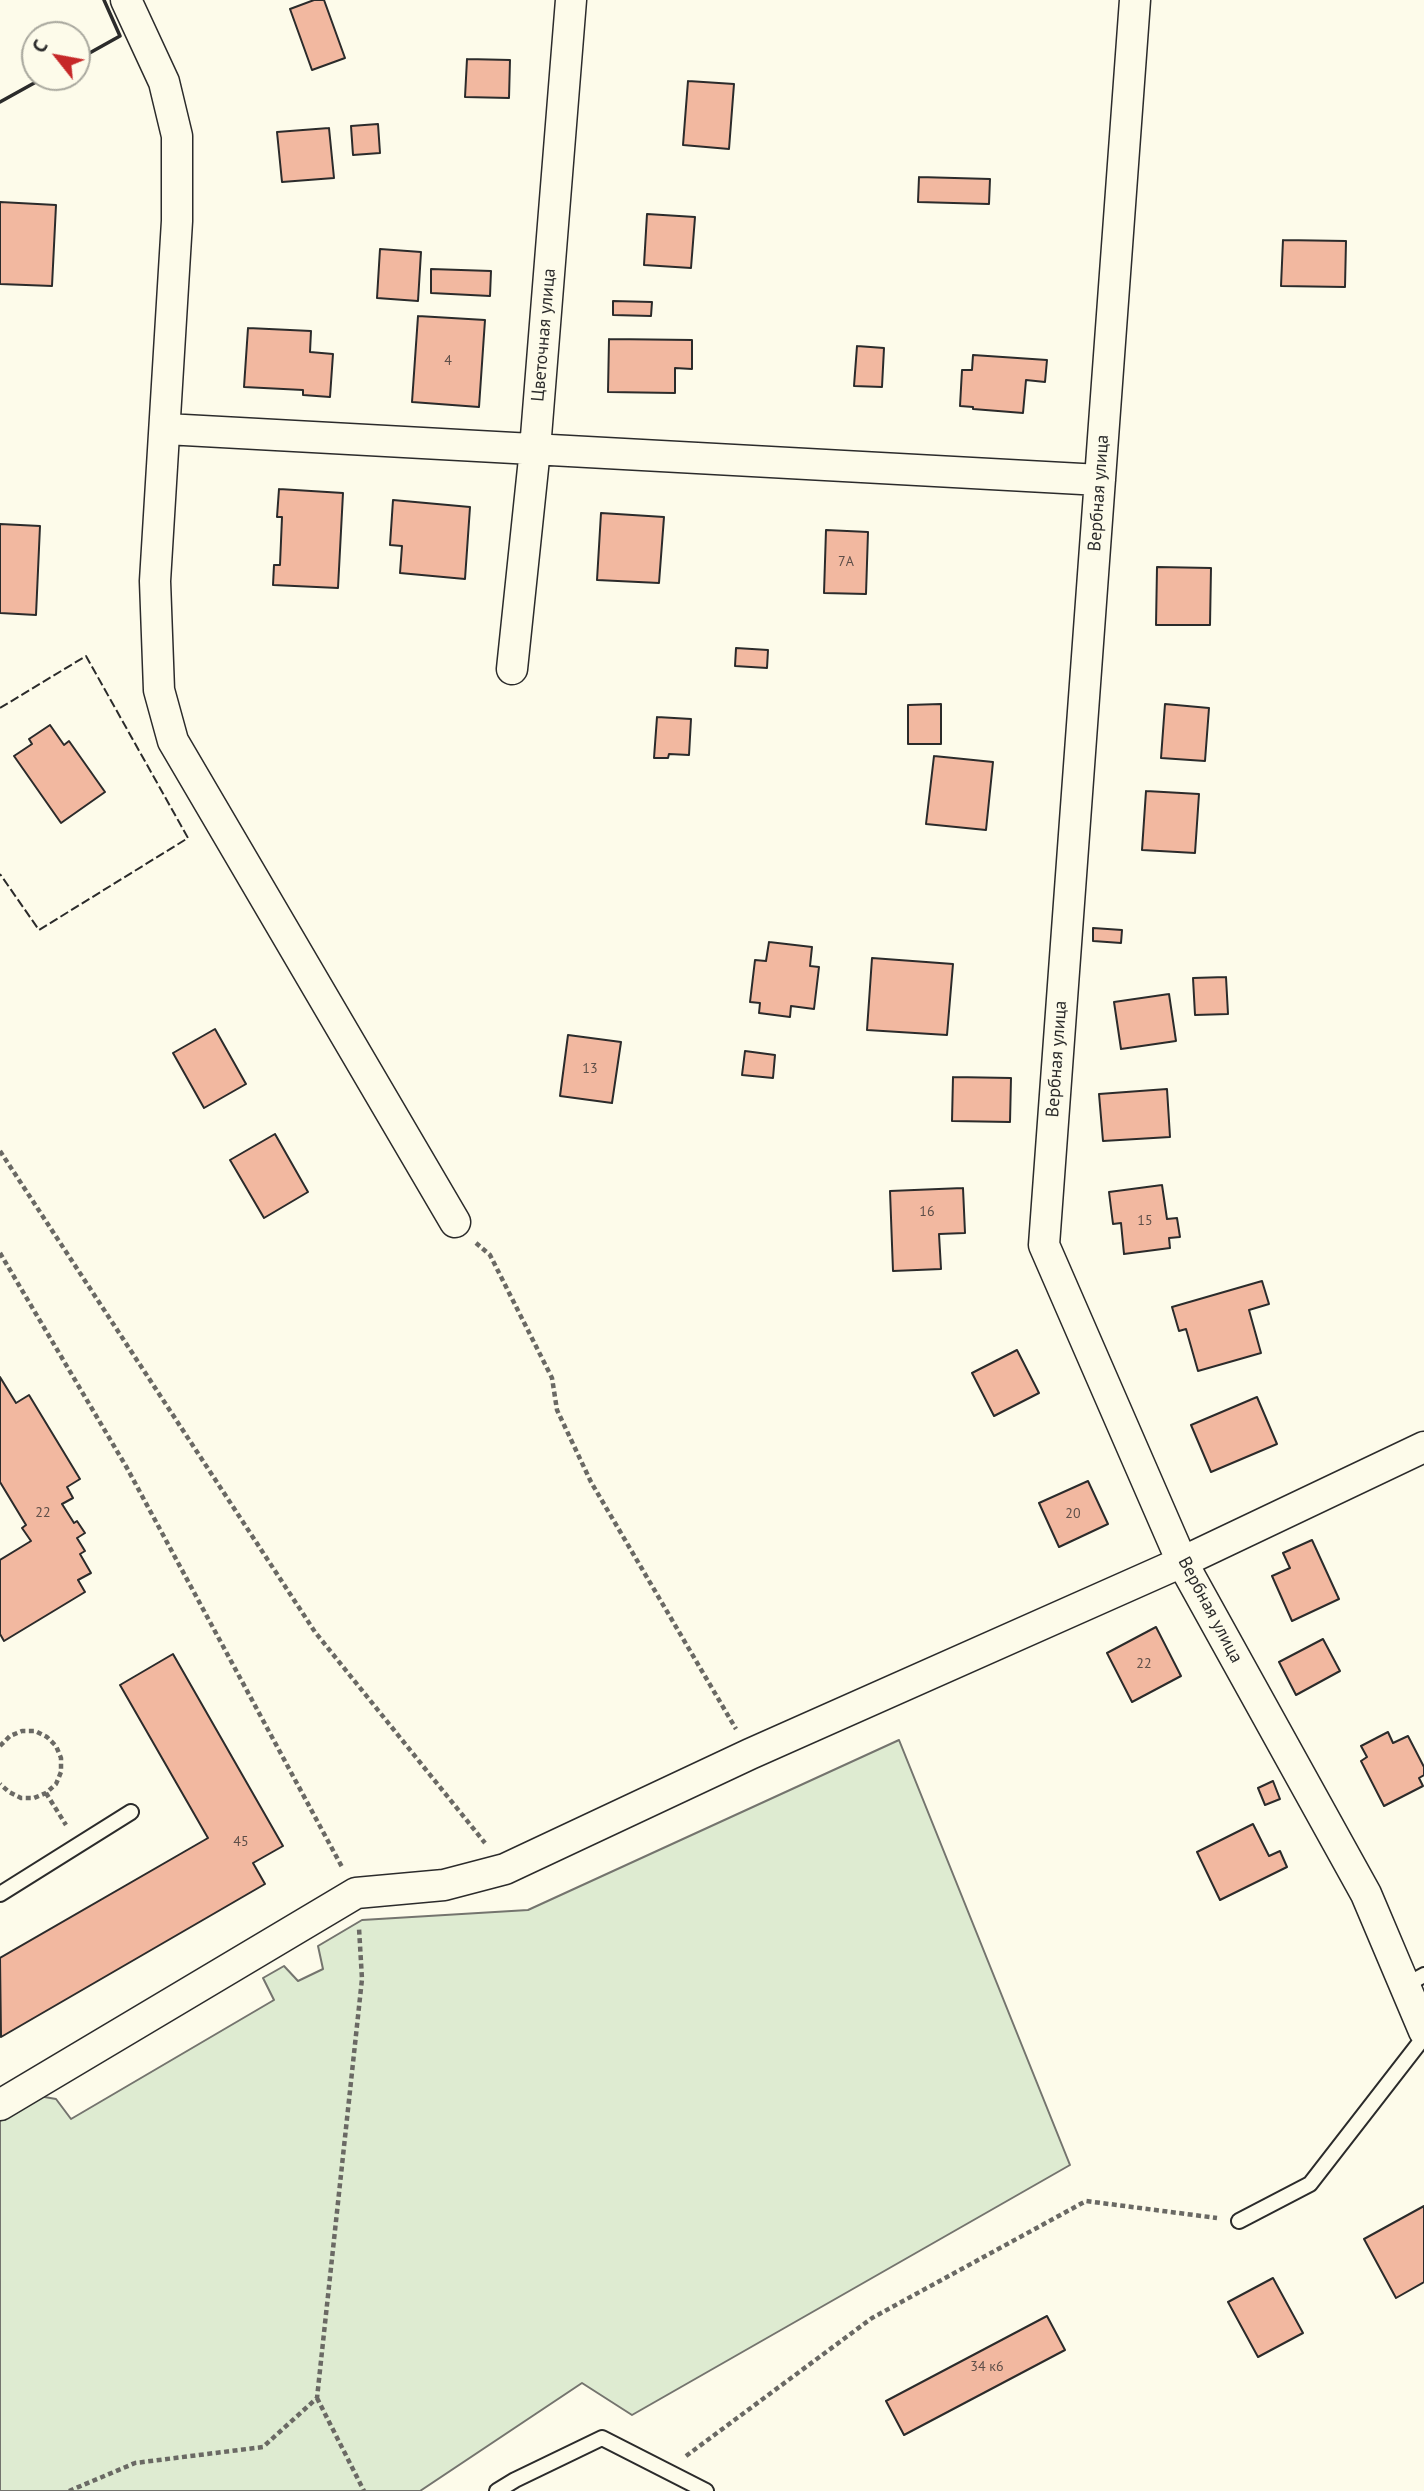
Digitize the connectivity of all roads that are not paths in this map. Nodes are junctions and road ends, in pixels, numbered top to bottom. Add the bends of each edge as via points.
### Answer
1 (127, 0) edge
2 (571, 0) edge
3 (1135, 0) edge
4 (166, 429) junction
5 (535, 449) junction
6 (1100, 480) junction
7 (512, 668) dead end
8 (455, 1222) road end
9 (1424, 1447) edge
10 (1182, 1562) junction
11 (131, 1812) dead end
12 (0, 1894) edge
13 (1415, 1980) edge
14 (1424, 2031) edge
15 (1424, 2037) edge
16 (0, 2105) edge
17 (1240, 2221) road end
18 (497, 2491) edge
19 (706, 2491) edge

1 - 4 street via 164,82 177,136
2 - 5 street, Цветочная улица
3 - 6 street, Вербная улица
4 - 5 street
4 - 8 street via 155,581 159,690 173,741
5 - 6 street
5 - 7 street, Цветочная улица
6 - 10 street, Вербная улица via 1044,1245
9 - 10 street
10 - 13 street, Вербная улица
10 - 16 street via 750,1754 505,1869 444,1885 356,1893
11 - 12 lane
13 - 14 street, Вербная улица
15 - 17 lane via 1310,2183
18 - 19 lane via 602,2438

